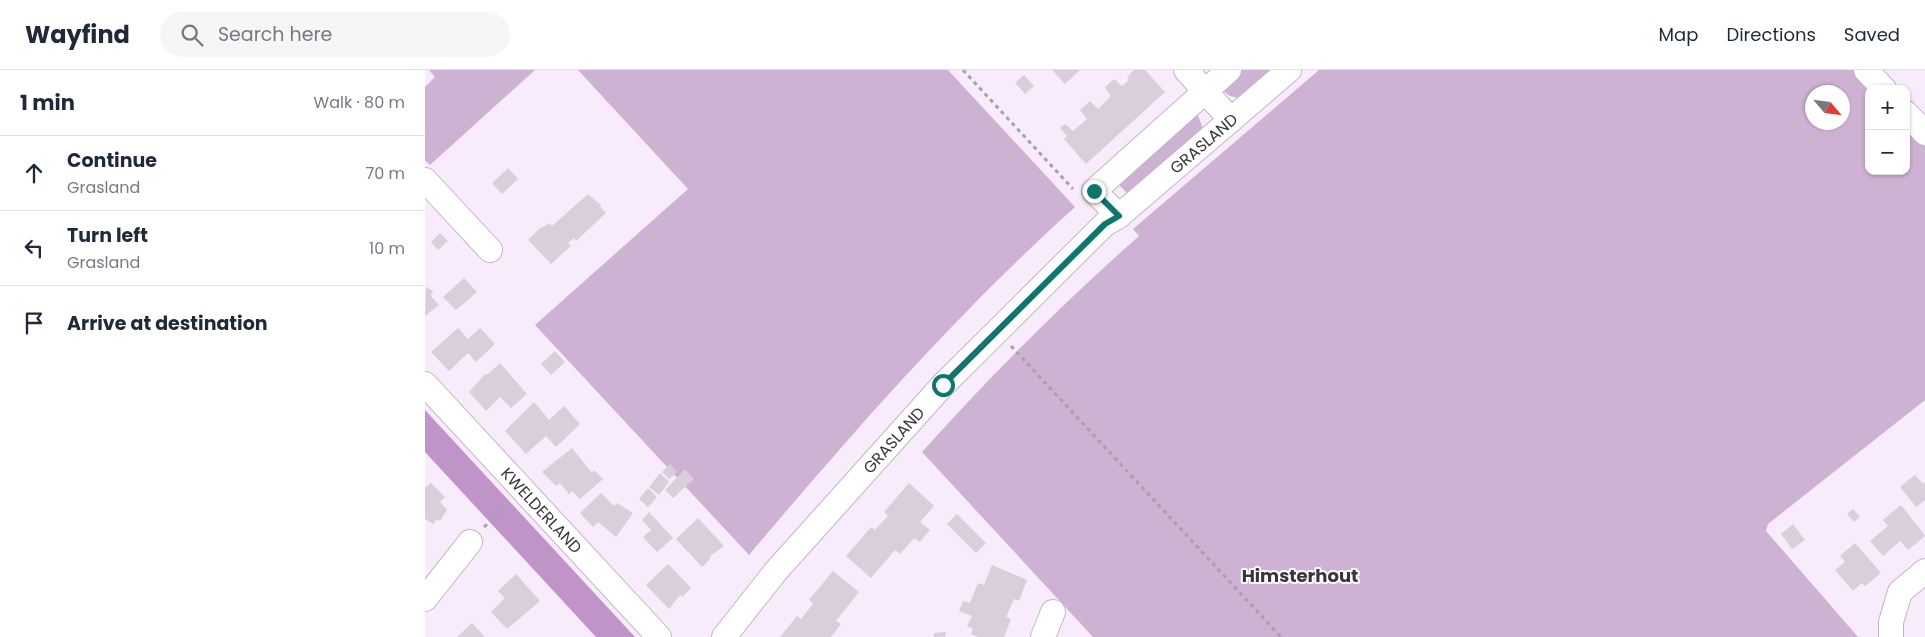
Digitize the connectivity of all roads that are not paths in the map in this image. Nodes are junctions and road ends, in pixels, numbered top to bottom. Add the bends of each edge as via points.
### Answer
1 (1186, 70) edge
2 (1229, 70) edge
3 (1289, 70) edge
4 (1866, 70) edge
5 (1880, 85) edge
6 (1206, 92) junction
7 (1910, 117) edge
8 (1231, 120) junction
9 (1925, 133) edge
10 (425, 180) edge
11 (1119, 216) junction
12 (490, 250) dead end
13 (425, 384) edge
14 (477, 535) road end
15 (1925, 571) edge
16 (425, 599) edge
17 (1053, 612) dead end
18 (659, 637) edge
19 (725, 637) edge
20 (1043, 637) edge
21 (1891, 637) edge

1 - 6 street
2 - 6 street
3 - 8 street, GRASLAND
4 - 5 street
6 - 8 street
6 - 11 street via 1094,191
7 - 9 street
8 - 11 street, GRASLAND
10 - 12 street
11 - 19 street, GRASLAND via 1105,224 943,385 777,571
13 - 18 street, KWELDERLAND
14 - 16 street
15 - 21 street via 1900,592 1891,622
17 - 20 street

